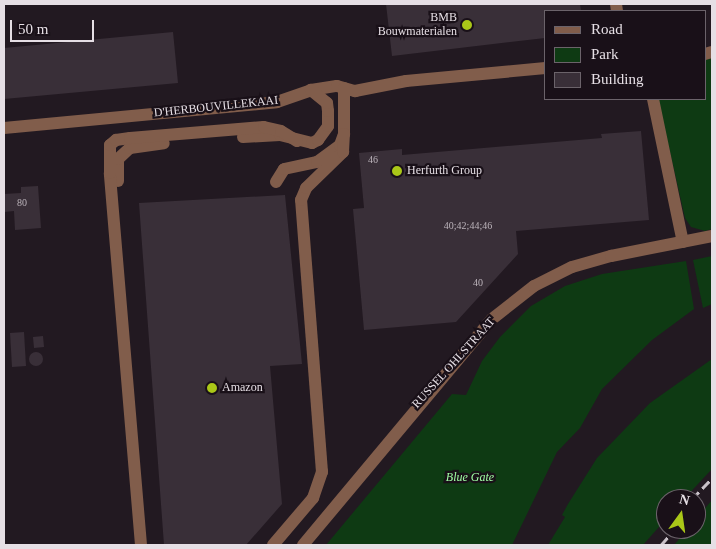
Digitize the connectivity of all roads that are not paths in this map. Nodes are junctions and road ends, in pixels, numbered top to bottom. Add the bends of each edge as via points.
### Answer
1 (544, 68) edge
2 (350, 89) junction
3 (311, 90) junction
4 (653, 100) edge
5 (4, 128) edge
6 (344, 134) junction
7 (276, 182) dead end
8 (712, 236) edge
9 (684, 242) junction
10 (141, 545) edge
11 (273, 545) edge
12 (303, 545) edge

1 - 2 street, D'HERBOUVILLEKAAI
2 - 3 street, D'HERBOUVILLEKAAI via 337,86
2 - 6 street
3 - 5 street, D'HERBOUVILLEKAAI via 276,102
3 - 10 street via 327,104 328,126 312,143 280,136 237,137 130,148 118,159 123,246 118,258
4 - 9 street
6 - 7 street via 340,145 329,156 284,169
6 - 11 street via 343,152 306,188 300,200 322,472 313,498
8 - 9 street, RUSSEL OHLSTRAAT
9 - 12 street, RUSSEL OHLSTRAAT via 572,267 534,286 492,319

